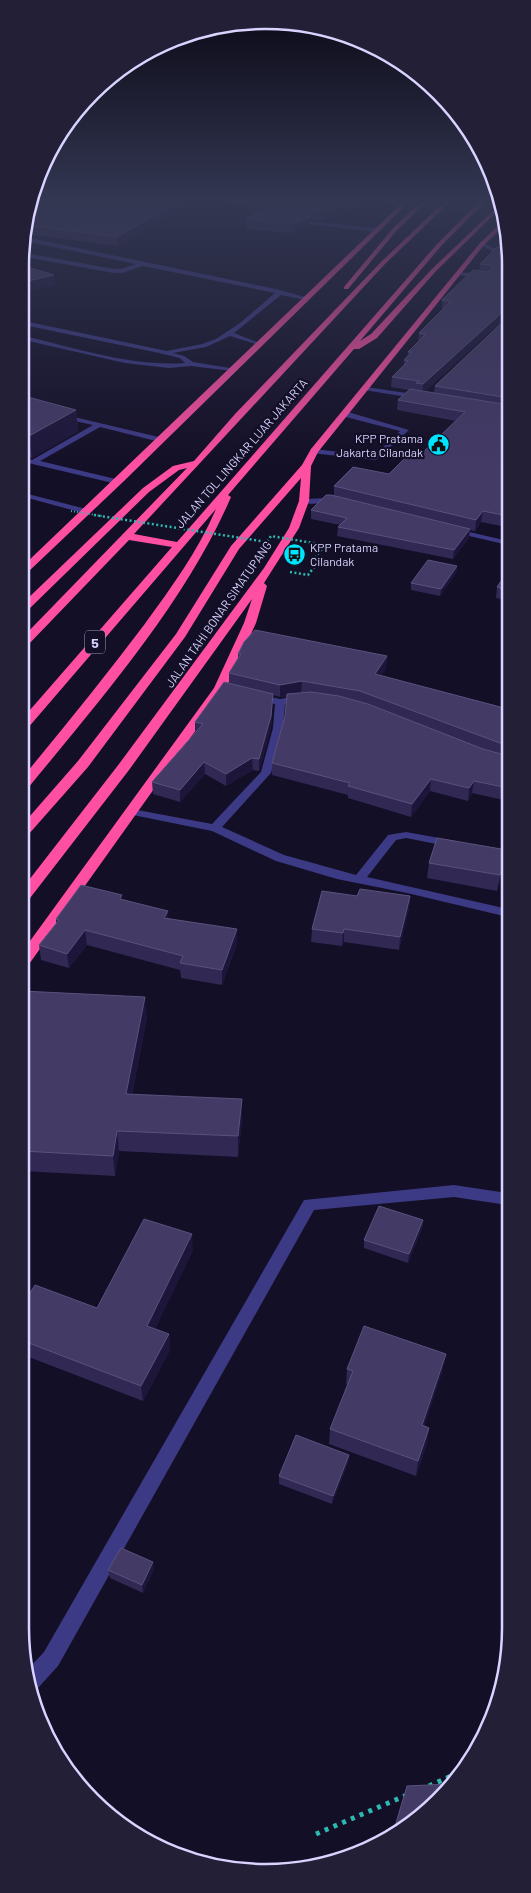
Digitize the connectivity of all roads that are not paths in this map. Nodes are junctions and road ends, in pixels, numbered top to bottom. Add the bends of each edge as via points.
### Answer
1 (267, 289) edge
2 (314, 289) edge
3 (346, 289) edge
4 (359, 289) edge
5 (401, 289) edge
6 (416, 289) edge
7 (446, 289) edge
8 (280, 292) junction
9 (341, 295) dead end
10 (305, 298) junction
11 (335, 302) dead end
12 (29, 324) edge
13 (322, 329) junction
14 (231, 334) junction
15 (29, 339) edge
16 (257, 344) junction
17 (160, 351) junction
18 (346, 352) junction
19 (191, 364) junction
20 (230, 370) junction
21 (366, 389) junction
22 (425, 398) edge
23 (52, 413) edge
24 (345, 414) junction
25 (99, 425) junction
26 (160, 440) junction
27 (314, 451) junction
28 (29, 461) edge
29 (33, 462) junction
30 (197, 463) junction
31 (306, 466) junction
32 (117, 482) junction
33 (231, 484) junction
34 (29, 496) edge
35 (304, 501) junction
36 (349, 505) edge
37 (87, 512) junction
38 (443, 527) edge
39 (126, 536) junction
40 (502, 542) edge
41 (179, 545) junction
42 (29, 565) edge
43 (266, 573) junction
44 (29, 603) edge
45 (29, 638) edge
46 (246, 694) edge
47 (310, 699) edge
48 (280, 702) junction
49 (29, 719) edge
50 (29, 778) edge
51 (132, 812) junction
52 (29, 825) edge
53 (215, 828) junction
54 (461, 845) edge
55 (359, 880) junction
56 (29, 890) edge
57 (502, 912) edge
58 (29, 953) edge
59 (502, 1198) edge
60 (34, 1678) edge

1 - 8 street
2 - 10 highway
3 - 9 highway
4 - 13 highway, JALAN TOL LINGKAR LUAR JAKARTA
5 - 18 highway, JALAN TOL LINGKAR LUAR JAKARTA / 5
6 - 18 highway via 374,336
7 - 21 highway, JALAN TAHI BONAR SIMATUPANG
8 - 10 street
8 - 14 street
10 - 16 highway
11 - 13 highway via 326,312
12 - 17 street
13 - 30 highway, JALAN TOL LINGKAR LUAR JAKARTA
14 - 16 street
14 - 17 street via 193,348
15 - 19 street via 126,361 169,366
16 - 20 highway
17 - 19 street via 182,357
18 - 33 highway, JALAN TOL LINGKAR LUAR JAKARTA / 5
19 - 20 street
20 - 26 highway
21 - 22 street
21 - 24 highway, JALAN TAHI BONAR SIMATUPANG
23 - 25 street
24 - 27 highway, JALAN TAHI BONAR SIMATUPANG
24 - 27 street via 405,430 376,458
25 - 26 street
25 - 29 street
26 - 32 highway
27 - 31 highway, JALAN TAHI BONAR SIMATUPANG
28 - 29 street
29 - 32 street
30 - 39 highway, JALAN TOL LINGKAR LUAR JAKARTA
30 - 44 highway via 176,468 146,490
31 - 35 highway, JALAN TAHI BONAR SIMATUPANG
31 - 52 highway via 234,548 181,635 83,764
32 - 37 highway
33 - 41 highway, JALAN TOL LINGKAR LUAR JAKARTA / 5
33 - 50 highway via 217,521 166,603
34 - 37 street
35 - 36 street via 331,500
35 - 43 highway, JALAN TAHI BONAR SIMATUPANG via 294,528
37 - 42 highway
38 - 40 street
39 - 41 highway
39 - 45 highway, JALAN TOL LINGKAR LUAR JAKARTA
41 - 49 highway, JALAN TOL LINGKAR LUAR JAKARTA / 5
43 - 51 highway via 224,689
43 - 56 highway, JALAN TAHI BONAR SIMATUPANG
46 - 48 street
47 - 48 street
48 - 53 street via 278,728 266,773
51 - 53 street
51 - 58 highway
53 - 55 street via 280,858
54 - 55 street via 406,835 392,836
55 - 57 street
59 - 60 street via 454,1191 309,1204 51,1659

